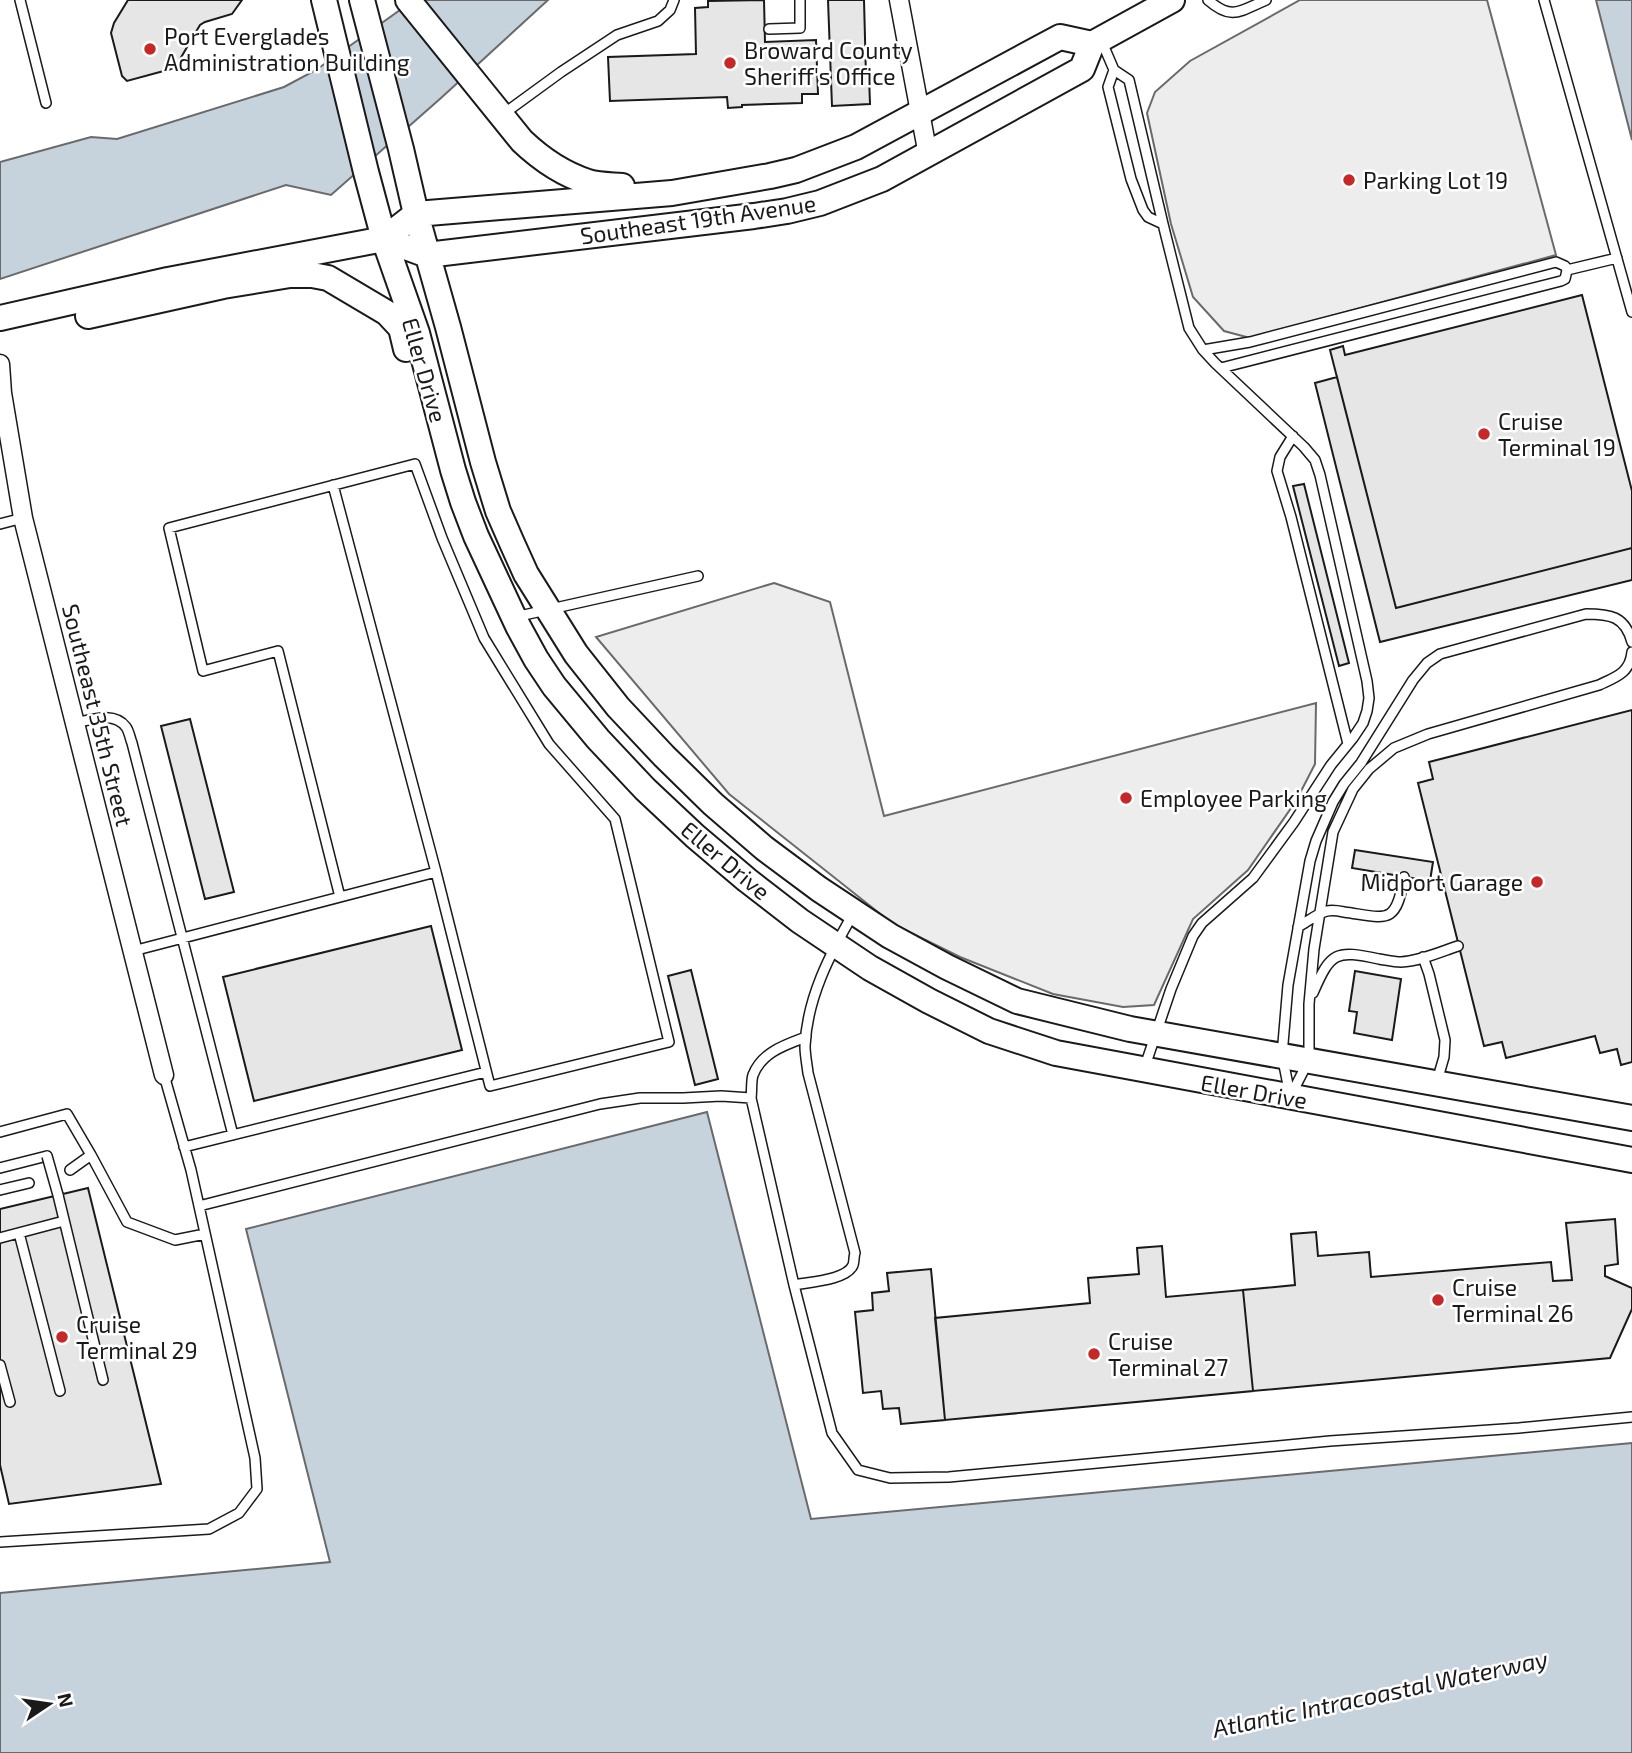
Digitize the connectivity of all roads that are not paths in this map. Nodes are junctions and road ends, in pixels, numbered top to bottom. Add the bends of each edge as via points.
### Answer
1 (20, 0) edge
2 (408, 0) edge
3 (674, 0) edge
4 (800, 0) edge
5 (899, 0) edge
6 (1172, 0) edge
7 (1208, 0) edge
8 (1266, 0) edge
9 (1544, 0) edge
10 (362, 1) edge
11 (324, 2) edge
12 (769, 29) dead end
13 (1096, 42) junction
14 (1114, 70) junction
15 (46, 103) dead end
16 (920, 112) junction
17 (501, 116) junction
18 (928, 155) junction
19 (672, 193) junction
20 (416, 214) junction
21 (1163, 224) junction
22 (384, 239) junction
23 (427, 255) junction
24 (1617, 258) junction
25 (1567, 270) junction
26 (37, 310) junction
27 (1632, 312) edge
28 (0, 318) edge
29 (1203, 350) junction
30 (0, 364) edge
31 (1221, 368) junction
32 (1293, 436) junction
33 (446, 444) junction
34 (333, 485) junction
35 (23, 518) junction
36 (0, 524) edge
37 (698, 576) dead end
38 (548, 609) junction
39 (514, 617) junction
40 (1632, 641) edge
41 (1632, 652) edge
42 (75, 723) junction
43 (1348, 744) junction
44 (436, 872) junction
45 (1404, 877) dead end
46 (340, 897) junction
47 (854, 913) junction
48 (1320, 915) junction
49 (1298, 927) junction
50 (181, 939) junction
51 (835, 945) junction
52 (1458, 946) dead end
53 (133, 951) junction
54 (1423, 957) junction
55 (1309, 1004) junction
56 (1156, 1033) junction
57 (806, 1037) junction
58 (1282, 1055) junction
59 (1309, 1060) junction
60 (1143, 1070) junction
61 (486, 1072) junction
62 (164, 1074) joint
63 (1437, 1083) junction
64 (751, 1097) junction
65 (1290, 1097) junction
66 (1632, 1118) edge
67 (0, 1132) edge
68 (233, 1135) junction
69 (184, 1147) junction
70 (91, 1154) junction
71 (1632, 1160) edge
72 (0, 1168) edge
73 (70, 1170) dead end
74 (29, 1183) dead end
75 (0, 1190) edge
76 (199, 1206) junction
77 (64, 1221) junction
78 (19, 1233) junction
79 (205, 1234) junction
80 (0, 1238) edge
81 (794, 1285) junction
82 (0, 1365) edge
83 (103, 1380) dead end
84 (60, 1391) dead end
85 (10, 1402) dead end
86 (1632, 1417) edge
87 (0, 1542) edge

1 - 15 lane
2 - 17 street
3 - 17 lane via 658,21 617,35
4 - 12 lane via 800,28
5 - 16 street
6 - 13 street
7 - 8 lane via 1220,10 1234,13
9 - 24 lane
10 - 20 street, Eller Drive
11 - 22 street, Eller Drive
13 - 14 lane
13 - 16 street, Southeast 19th Avenue via 1060,37
13 - 18 street, Southeast 19th Avenue via 1082,69
14 - 21 lane via 1129,80
14 - 21 lane via 1108,87 1131,180 1148,217
16 - 18 street
16 - 19 street, Southeast 19th Avenue via 856,147 796,170
17 - 19 street via 540,158 564,172 589,182
18 - 23 street, Southeast 19th Avenue via 852,192 787,211
19 - 20 street, Southeast 19th Avenue
20 - 22 street
20 - 23 street, Eller Drive
21 - 29 lane via 1189,328
22 - 23 street, Southeast 19th Avenue
22 - 26 street
22 - 33 street, Eller Drive via 417,333
23 - 38 street, Eller Drive via 498,511 526,574
24 - 25 lane
24 - 27 lane
25 - 29 lane via 1556,262 1250,342
25 - 31 lane via 1562,281
26 - 28 street
26 - 33 street via 67,321 223,286 290,275 328,278 387,313 401,328 416,392
29 - 31 lane
30 - 35 street, Southeast 35th Street
31 - 32 lane
32 - 43 lane via 1277,471
32 - 43 lane via 1315,460 1320,475 1367,681 1367,711
33 - 39 street, Eller Drive via 476,536
34 - 44 lane
34 - 46 lane via 169,527 203,671 278,651
34 - 61 lane via 415,464 484,638 549,744 615,819 669,1042 490,1086
35 - 36 lane
35 - 42 street, Southeast 35th Street
37 - 38 lane
38 - 39 lane
38 - 47 street, Eller Drive via 596,680 664,756 764,848
39 - 51 street, Eller Drive via 554,686 645,789 747,880
40 - 49 lane via 1619,620 1586,614 1440,654 1427,663 1333,802 1310,861
41 - 48 lane via 1621,674 1599,685 1428,734 1394,748 1369,769 1353,789 1333,832
42 - 50 lane via 105,717 126,727
42 - 53 street, Southeast 35th Street
43 - 56 lane via 1253,878 1193,936
44 - 46 lane
44 - 61 lane
45 - 48 lane via 1397,907 1391,913 1382,917 1327,911
46 - 50 lane
47 - 51 lane
47 - 56 street, Eller Drive via 1017,1001
48 - 49 lane
48 - 55 lane
49 - 58 lane
50 - 53 lane
50 - 68 lane
51 - 57 lane via 816,989
51 - 60 street, Eller Drive via 989,1031 1056,1053
52 - 54 lane
53 - 62 street, Southeast 35th Street
54 - 55 lane via 1403,962 1339,955 1322,971
54 - 63 lane via 1445,1040
55 - 59 lane
56 - 58 street, Eller Drive
56 - 60 lane
57 - 64 lane via 765,1056 752,1076
57 - 81 lane via 808,1073 855,1254 854,1264 841,1276
58 - 59 street, Eller Drive
58 - 65 lane
59 - 63 street, Eller Drive
59 - 65 lane
60 - 65 street, Eller Drive
61 - 68 lane
62 - 69 lane
63 - 66 street, Eller Drive
64 - 76 lane via 663,1097 600,1104
64 - 81 lane
65 - 71 street, Eller Drive
67 - 70 lane via 67,1114
68 - 69 lane
69 - 76 lane
70 - 73 lane
70 - 79 lane via 127,1222 175,1240
72 - 77 lane, bridge via 47,1156
74 - 75 lane
76 - 79 lane
77 - 78 lane
77 - 83 lane
78 - 80 lane
78 - 84 lane
79 - 87 lane via 255,1458 257,1489 239,1513 209,1529
81 - 86 lane via 832,1433 858,1470 890,1478 949,1477
82 - 85 lane

